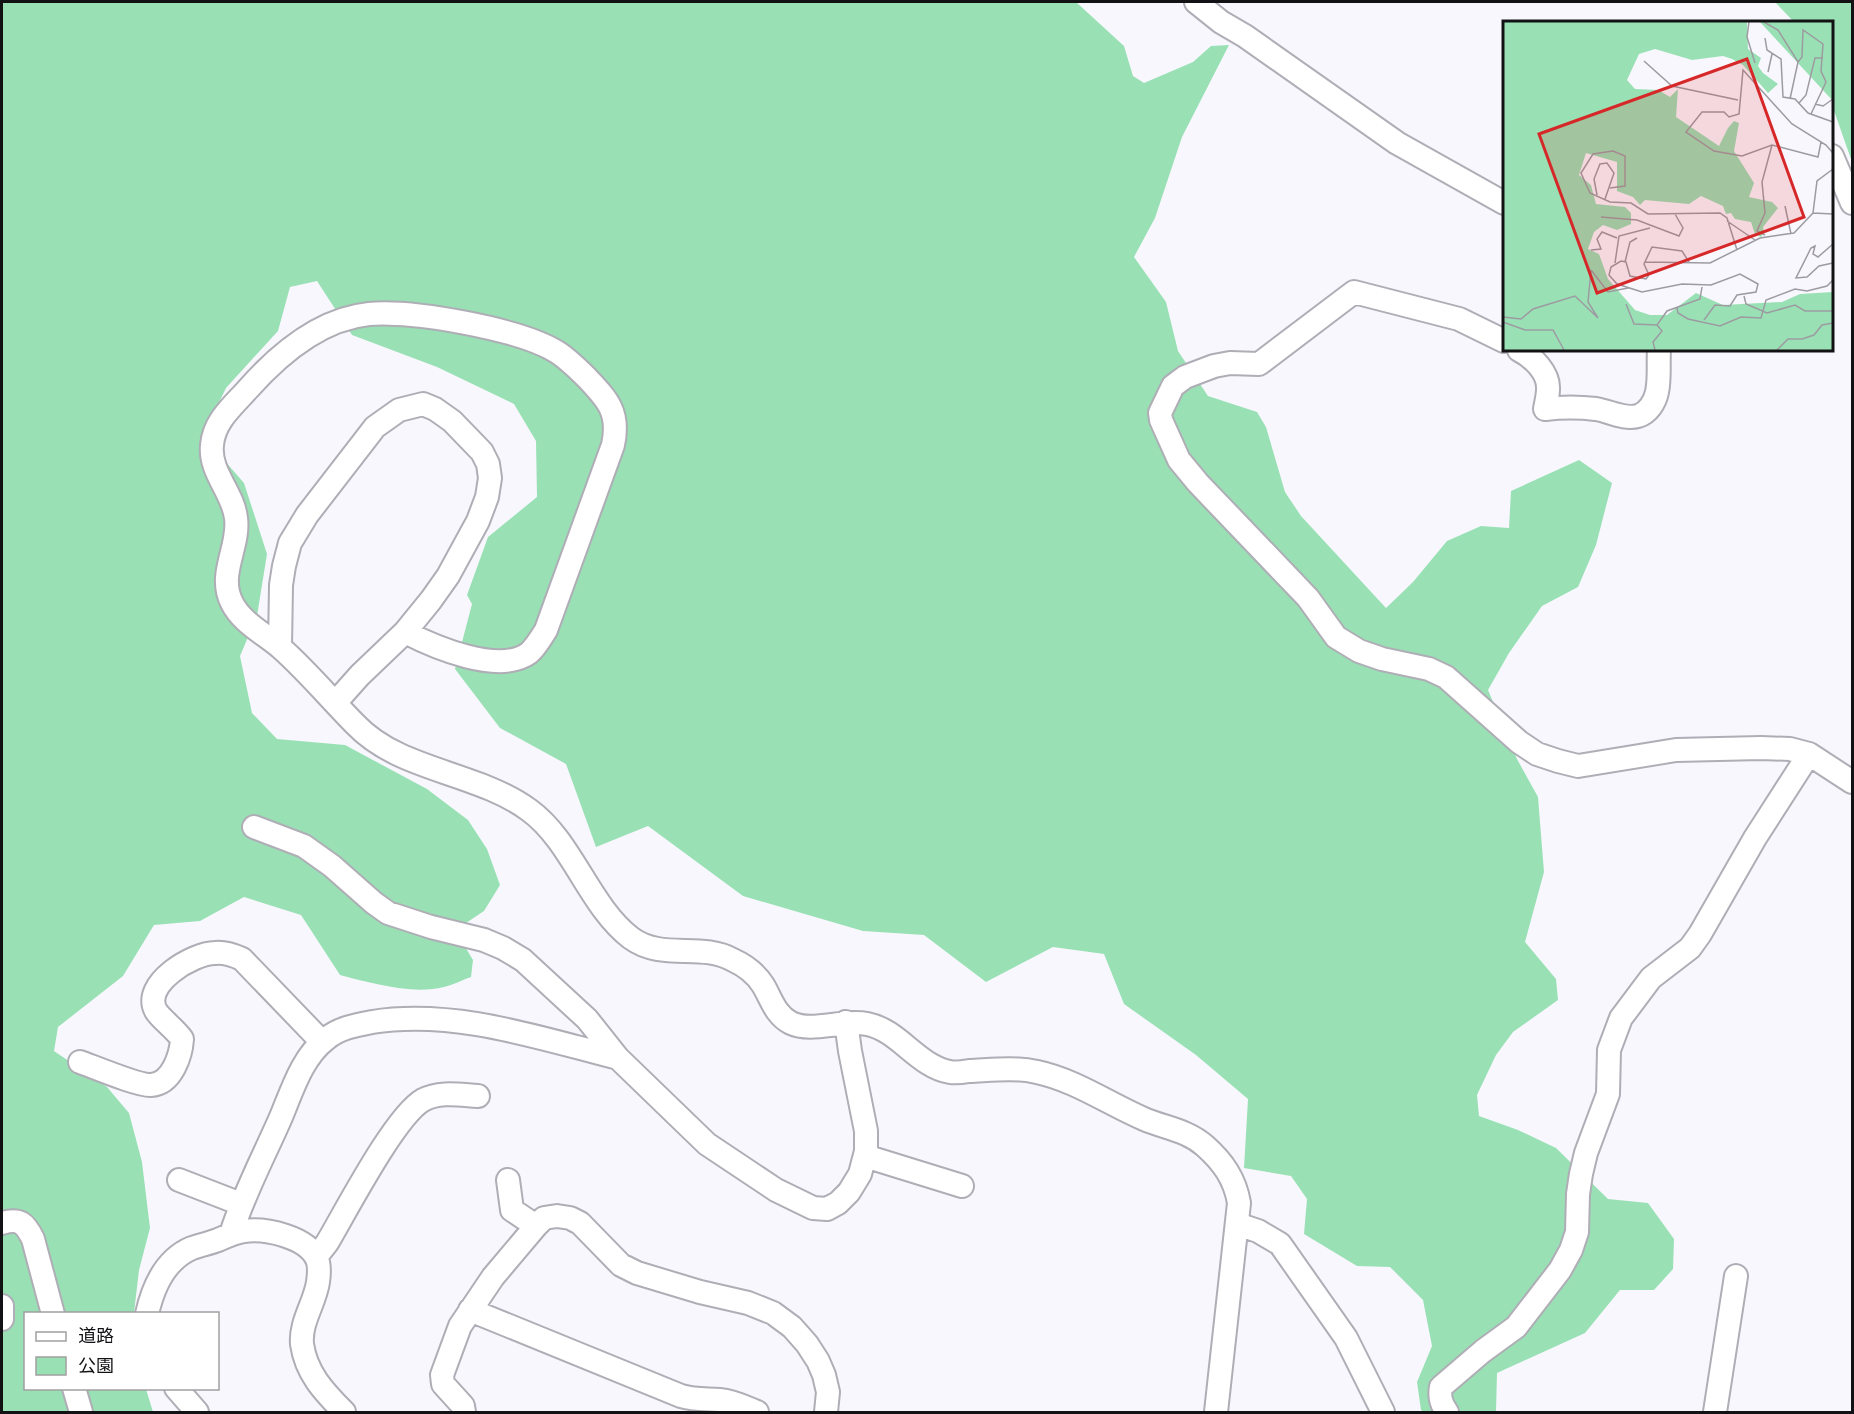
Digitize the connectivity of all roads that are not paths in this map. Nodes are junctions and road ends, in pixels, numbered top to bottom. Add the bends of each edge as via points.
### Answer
1 (1196, 2) edge
2 (1833, 158) edge
3 (1503, 202) edge
4 (1852, 203) edge
5 (1503, 340) edge
6 (1522, 351) edge
7 (1659, 351) edge
8 (405, 632) junction
9 (280, 647) junction
10 (335, 703) junction
11 (1809, 754) junction
12 (1852, 782) edge
13 (254, 828) dead end
14 (846, 1022) junction
15 (321, 1042) junction
16 (618, 1058) junction
17 (80, 1062) dead end
18 (478, 1096) dead end
19 (865, 1156) junction
20 (179, 1180) dead end
21 (508, 1180) dead end
22 (962, 1186) dead end
23 (241, 1204) junction
24 (2, 1223) edge
25 (1237, 1224) junction
26 (536, 1226) junction
27 (231, 1234) junction
28 (316, 1257) junction
29 (1736, 1276) dead end
30 (2, 1306) edge
31 (470, 1310) junction
32 (52, 1312) edge
33 (148, 1312) edge
34 (2, 1319) edge
35 (74, 1390) edge
36 (177, 1390) edge
37 (81, 1413) edge
38 (197, 1413) edge
39 (344, 1413) edge
40 (464, 1413) edge
41 (757, 1413) edge
42 (826, 1413) edge
43 (1216, 1413) edge
44 (1383, 1413) edge
45 (1447, 1413) edge
46 (1715, 1413) edge

1 - 3 street via 1397,143
2 - 4 street
5 - 11 street via 1460,319 1354,292 1259,364 1230,363 1185,377 1173,386 1160,413 1161,420 1179,460 1294,583 1336,637 1359,651 1446,677 1519,742 1537,753 1578,766 1676,750 1761,748
6 - 7 street via 1546,378 1545,410 1579,407 1626,416 1638,416 1653,403 1658,391
8 - 9 street via 448,576 471,537 490,478 482,452 470,438 452,421 423,404 399,410 375,427 297,531 290,543 283,575
8 - 9 street via 429,644 481,658 504,661 530,652 546,630 613,446 615,421 609,403 585,376 559,353 534,341 452,321 369,314 323,329 293,345 226,412 213,438 215,467 236,518 227,592 234,608 247,622
8 - 10 street
9 - 10 street
10 - 14 street via 381,745 528,808 551,829 615,922 634,940 654,948 701,950 736,960 761,981 772,1005 793,1024 806,1027
11 - 12 street
11 - 45 street via 1700,934 1690,948 1651,978 1622,1018 1610,1050 1608,1094 1581,1174 1577,1232 1571,1250 1516,1327 1440,1387 1442,1406
13 - 16 street via 304,846 388,913 484,940 523,960 586,1019
14 - 19 street via 866,1131
14 - 25 street via 883,1028 933,1065 950,1072 1038,1072 1148,1121 1185,1132 1225,1167 1236,1188
15 - 16 street via 353,1026 417,1018 504,1029
15 - 17 street via 242,959 214,953 194,957 175,970 156,993 156,1011 182,1039 180,1056 163,1081 150,1085
15 - 23 street via 303,1067
16 - 19 street via 707,1144 776,1190 813,1208 827,1209 838,1203 860,1174
18 - 28 street via 435,1096 412,1108
19 - 22 street
20 - 23 street
21 - 26 street via 512,1209
23 - 27 street
24 - 32 street via 21,1223 28,1229
25 - 43 street
25 - 44 street via 1280,1244 1346,1338
26 - 31 street
26 - 42 street via 544,1218 570,1218 580,1223 621,1265 660,1281 773,1313 792,1327 818,1361 828,1392
27 - 28 street via 269,1230 287,1236
27 - 33 street via 184,1252 170,1264 159,1278
28 - 39 street via 318,1283 303,1329 304,1355 317,1383
29 - 46 street
30 - 34 street
31 - 40 street via 442,1375 443,1384
31 - 41 street via 681,1396 729,1402
35 - 37 street
36 - 38 street

